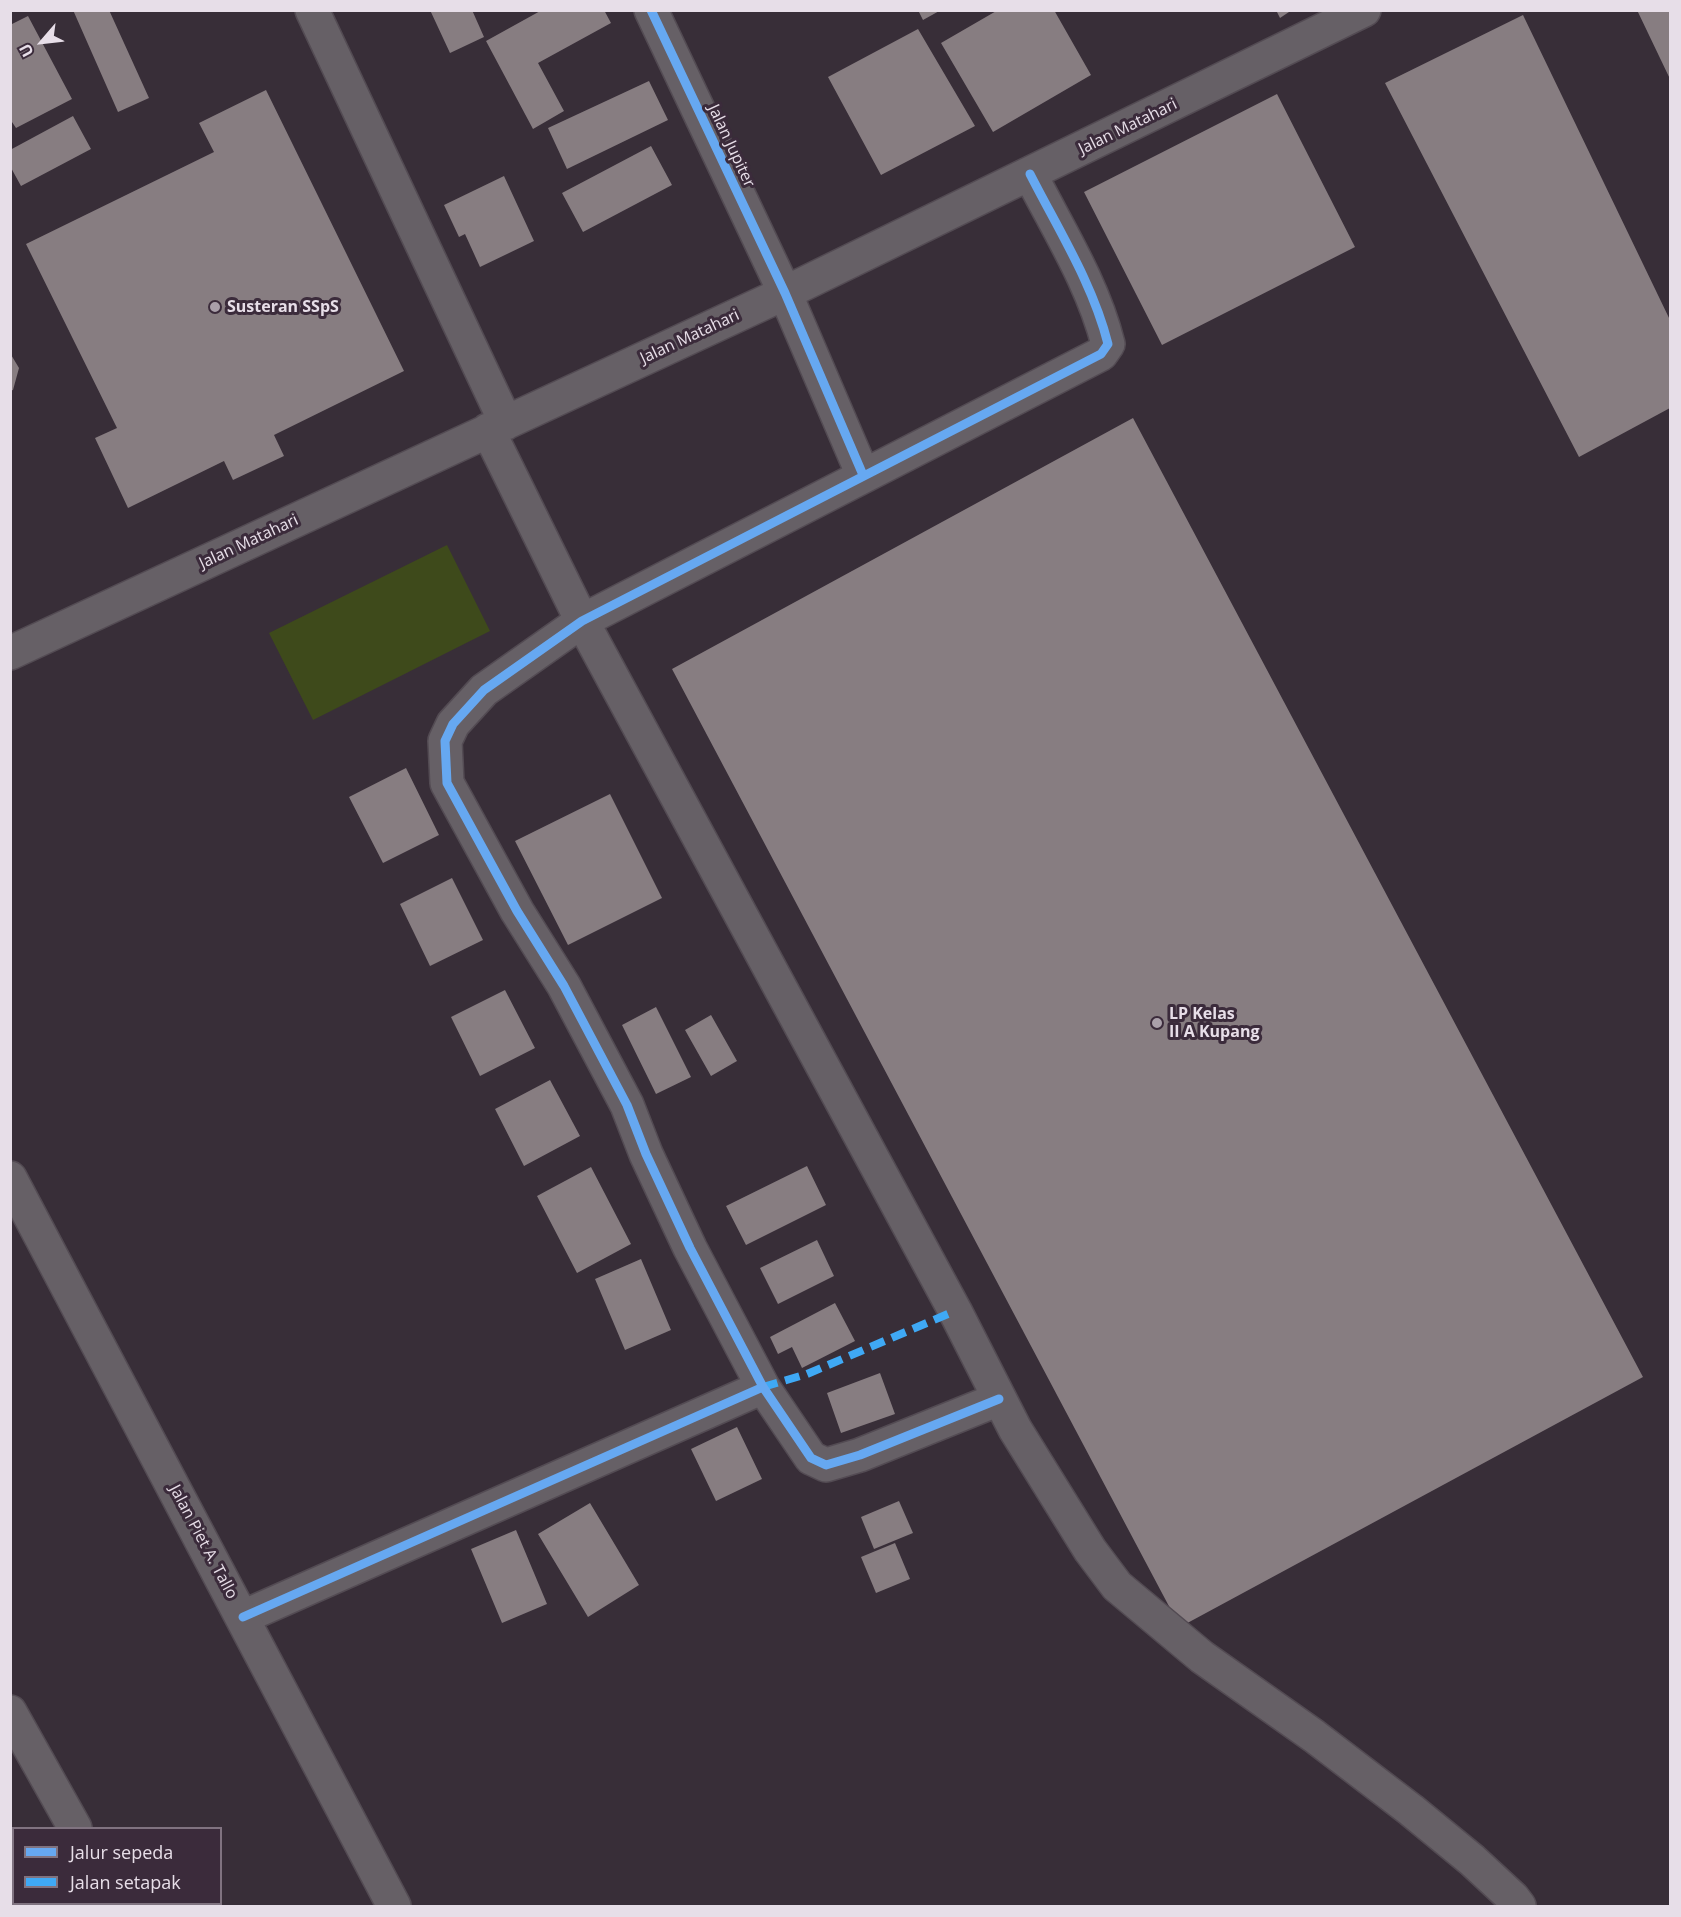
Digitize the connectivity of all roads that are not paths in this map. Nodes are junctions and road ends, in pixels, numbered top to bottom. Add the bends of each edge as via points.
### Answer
1 (312, 10) edge
2 (651, 10) edge
3 (1364, 10) edge
4 (1030, 174) junction
5 (785, 293) junction
6 (497, 427) junction
7 (863, 475) junction
8 (582, 621) junction
9 (10, 653) edge
10 (10, 1178) edge
11 (763, 1387) junction
12 (999, 1399) junction
13 (243, 1617) junction
14 (10, 1712) edge
15 (74, 1827) edge
16 (394, 1906) edge
17 (1519, 1906) edge

1 - 6 street
2 - 5 street, Jalan Jupiter
3 - 4 street, Jalan Matahari
4 - 5 street, Jalan Matahari
4 - 7 street via 1097,310 1108,344 1101,354
5 - 6 street, Jalan Matahari
5 - 7 street, Jalan Jupiter
6 - 8 street
6 - 9 street, Jalan Matahari
7 - 8 street
8 - 11 street via 491,684 453,724 445,741 447,783 517,911 564,986 627,1105 690,1248
8 - 12 street
10 - 13 street, Jalan Piet A. Tallo
11 - 12 street via 811,1458 826,1465
11 - 13 street
12 - 17 street via 1090,1550 1118,1586 1202,1657 1420,1817
13 - 16 street, Jalan Piet A. Tallo
14 - 15 street

